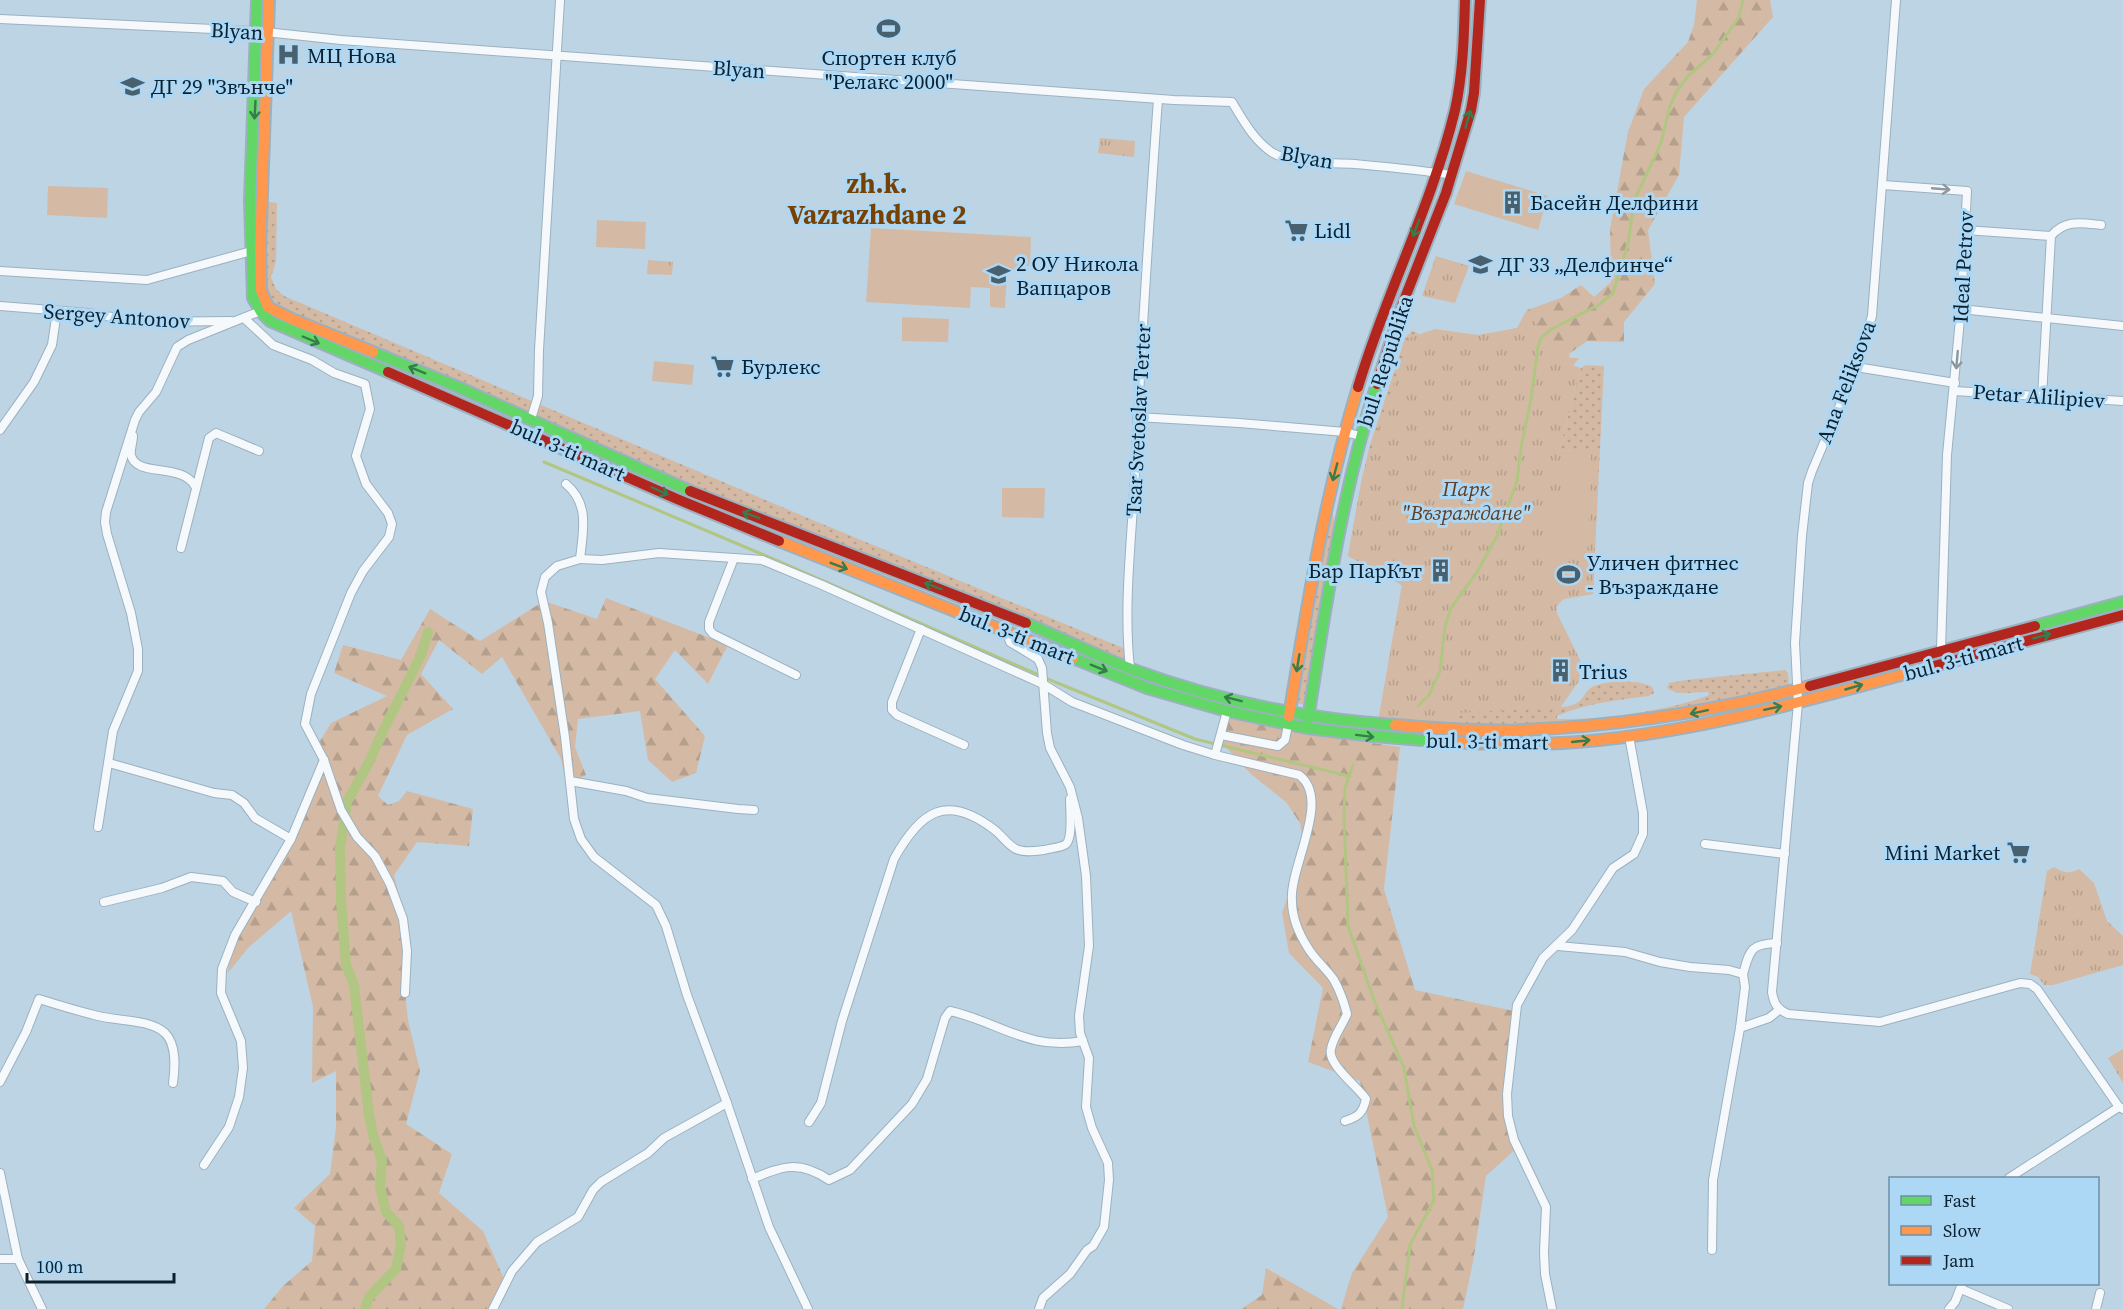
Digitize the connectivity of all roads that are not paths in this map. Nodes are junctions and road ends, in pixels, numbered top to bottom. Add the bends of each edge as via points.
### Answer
1 (256, 0) edge
2 (269, 0) edge
3 (560, 0) edge
4 (1465, 0) edge
5 (1480, 0) edge
6 (1896, 0) edge
7 (0, 19) edge
8 (256, 31) junction
9 (268, 32) junction
10 (557, 56) junction
11 (1158, 99) junction
12 (1436, 172) junction
13 (1452, 175) junction
14 (1883, 184) junction
15 (2102, 225) dead end
16 (1965, 230) junction
17 (2051, 236) junction
18 (255, 250) junction
19 (0, 271) edge
20 (0, 306) edge
21 (264, 309) junction
22 (1961, 309) junction
23 (57, 311) junction
24 (244, 318) junction
25 (2047, 318) junction
26 (234, 321) junction
27 (2123, 326) edge
28 (1856, 367) junction
29 (1954, 387) junction
30 (2042, 397) junction
31 (2123, 401) edge
32 (1137, 417) junction
33 (531, 419) junction
34 (0, 430) edge
35 (132, 432) junction
36 (1345, 432) junction
37 (1360, 436) junction
38 (259, 451) dead end
39 (566, 484) dead end
40 (195, 486) junction
41 (182, 548) dead end
42 (734, 558) junction
43 (580, 559) junction
44 (2123, 602) edge
45 (2123, 615) edge
46 (921, 629) junction
47 (1005, 630) junction
48 (1941, 650) junction
49 (1130, 668) junction
50 (796, 675) dead end
51 (1043, 683) junction
52 (1797, 690) junction
53 (1798, 703) junction
54 (1227, 711) junction
55 (1290, 711) junction
56 (1309, 714) junction
57 (1288, 725) junction
58 (1307, 728) junction
59 (1629, 736) junction
60 (1220, 737) junction
61 (964, 745) dead end
62 (1216, 752) junction
63 (324, 760) junction
64 (109, 763) junction
65 (570, 781) junction
66 (1070, 787) junction
67 (754, 810) dead end
68 (98, 827) dead end
69 (291, 839) junction
70 (1705, 844) dead end
71 (1785, 854) junction
72 (104, 902) dead end
73 (256, 902) junction
74 (1777, 943) junction
75 (1558, 946) junction
76 (1743, 974) junction
77 (405, 993) dead end
78 (1779, 1010) junction
79 (1740, 1028) junction
80 (1083, 1041) junction
81 (0, 1082) edge
82 (173, 1083) dead end
83 (727, 1103) junction
84 (2121, 1108) edge
85 (1345, 1121) dead end
86 (810, 1122) dead end
87 (204, 1165) dead end
88 (0, 1173) edge
89 (2012, 1177) edge
90 (752, 1179) junction
91 (1712, 1250) dead end
92 (0, 1259) edge
93 (18, 1259) junction
94 (1962, 1286) edge
95 (2100, 1293) dead end
96 (42, 1309) edge
97 (493, 1309) edge
98 (808, 1309) edge
99 (1038, 1309) edge
100 (1552, 1309) edge
101 (1949, 1309) edge
102 (2008, 1309) edge
103 (2096, 1309) edge

1 - 8 street
2 - 9 street
3 - 10 street
4 - 12 street, bul. Republika via 1460,80
13 -> 5 street, bul. Republika via 1474,93
6 - 14 street, Ana Feliksova
7 - 8 street, Blyan
8 - 9 street, Blyan
8 -> 18 street
9 - 10 street, Blyan
9 - 18 street
10 - 11 street, Blyan
10 - 33 street via 538,396
11 - 12 street, Blyan via 1232,102 1264,146 1293,160
11 - 32 street, Tsar Svetoslav Terter
12 - 13 street, Blyan
12 -> 36 street, bul. Republika via 1362,373
13 - 37 street, bul. Republika via 1403,303
14 -> 16 street, Ideal Petrov via 1967,191
14 - 28 street, Ana Feliksova via 1872,316
15 - 17 street via 2068,223
16 - 17 street
16 - 22 street, Ideal Petrov
17 - 25 street
18 - 19 street via 147,280
18 - 21 street
20 - 23 street, Sergey Antonov
21 - 24 street
33 -> 21 street, bul. 3-ti mart
21 -> 47 street, bul. 3-ti mart via 277,326 677,499
22 - 25 street
22 -> 29 street, Ideal Petrov
23 - 26 street, Sergey Antonov via 140,322
23 - 34 street via 52,345 34,382
24 - 26 street
24 - 63 street via 273,345 365,384 370,409 356,456 366,484 392,524 389,537 351,592 310,694 305,724
25 - 27 street
25 - 30 street
26 - 35 street via 177,347 156,392 139,412
28 - 29 street, Petar Alilipiev
28 - 52 street, Ana Feliksova via 1808,483 1796,631
29 - 30 street, Petar Alilipiev
29 - 48 street, Ideal Petrov via 1947,455
30 - 31 street, Petar Alilipiev
32 - 36 street
32 - 49 street, Tsar Svetoslav Terter via 1126,636
49 -> 33 street, bul. 3-ti mart via 992,608 702,496
35 - 40 street via 131,453 136,463 185,475
35 - 64 street via 105,522 131,612 138,671 113,731
36 - 37 street
36 -> 55 street, bul. Republika via 1319,537
37 - 56 street, bul. Republika via 1337,538
38 - 40 street via 216,433 209,438
39 - 43 street via 574,491 585,519
40 - 41 street
42 - 43 street via 659,553
42 - 46 street via 762,560
42 - 50 street via 709,629
43 - 65 street via 557,567 544,577 541,592
44 - 48 street, bul. 3-ti mart
53 -> 45 street, bul. 3-ti mart
46 - 51 street
46 - 61 street via 892,710
47 - 51 street via 1010,642 1038,659
47 -> 54 street, bul. 3-ti mart via 1147,688
48 - 52 street, bul. 3-ti mart
55 -> 49 street, bul. 3-ti mart via 1179,685
51 - 62 street via 1072,702
51 - 66 street via 1050,748
52 - 53 street, Ana Feliksova
52 -> 56 street, bul. 3-ti mart via 1687,714 1523,730 1418,728
59 -> 53 street, bul. 3-ti mart
53 - 71 street, Ana Feliksova
54 - 57 street, bul. 3-ti mart
54 - 60 street
55 - 56 street, bul. 3-ti mart
55 - 57 street, bul. Republika
56 - 58 street, bul. Republika
57 - 58 street, bul. 3-ti mart
57 - 60 street via 1278,746
58 -> 59 street, bul. 3-ti mart via 1468,743 1563,743
59 - 75 street via 1643,834 1634,854 1613,868
60 - 62 street
62 - 85 street via 1307,780 1311,821 1291,900 1294,919 1308,949 1333,978 1347,1014 1330,1053 1335,1067 1366,1099 1357,1117
63 - 69 street
63 - 77 street via 341,810 357,837 375,856 403,918 407,951
64 - 68 street
64 - 69 street via 232,795 255,818
65 - 67 street via 647,798
65 - 83 street via 574,819 581,839 594,857 656,905
66 - 80 street via 1086,876 1089,946 1079,1016
66 - 86 street via 1070,836 1068,843 1061,846 1018,850 972,815 955,810 939,811 919,822 905,840 894,859 862,957 821,1103
69 - 73 street
70 - 71 street
71 - 74 street, Ana Feliksova
72 - 73 street via 191,877 224,881 233,892
73 - 87 street via 235,935 222,969 221,993 241,1041 239,1097 230,1127
74 - 76 street via 1753,948
74 - 78 street, Ana Feliksova via 1772,992
75 - 76 street via 1625,952 1660,962
75 - 100 street via 1544,958 1517,1005 1507,1094 1514,1140 1546,1207 1545,1274
76 - 79 street
78 - 79 street via 1769,1018
78 - 84 street via 1880,1023 2020,983 2030,984
79 - 91 street via 1713,1180
80 - 90 street via 1028,1040 950,1011 927,1079 912,1104 850,1170 829,1180 792,1166
80 - 99 street via 1089,1058 1086,1107 1108,1162 1107,1216 1093,1246 1070,1274 1042,1298
81 - 82 street via 39,999 161,1030 171,1042
83 - 90 street
83 - 97 street via 664,1138 648,1153 601,1182 578,1217 537,1242 512,1271
84 - 89 street
88 - 93 street
90 - 98 street via 769,1227
92 - 93 street
93 - 96 street
94 - 101 street
94 - 102 street
95 - 103 street

